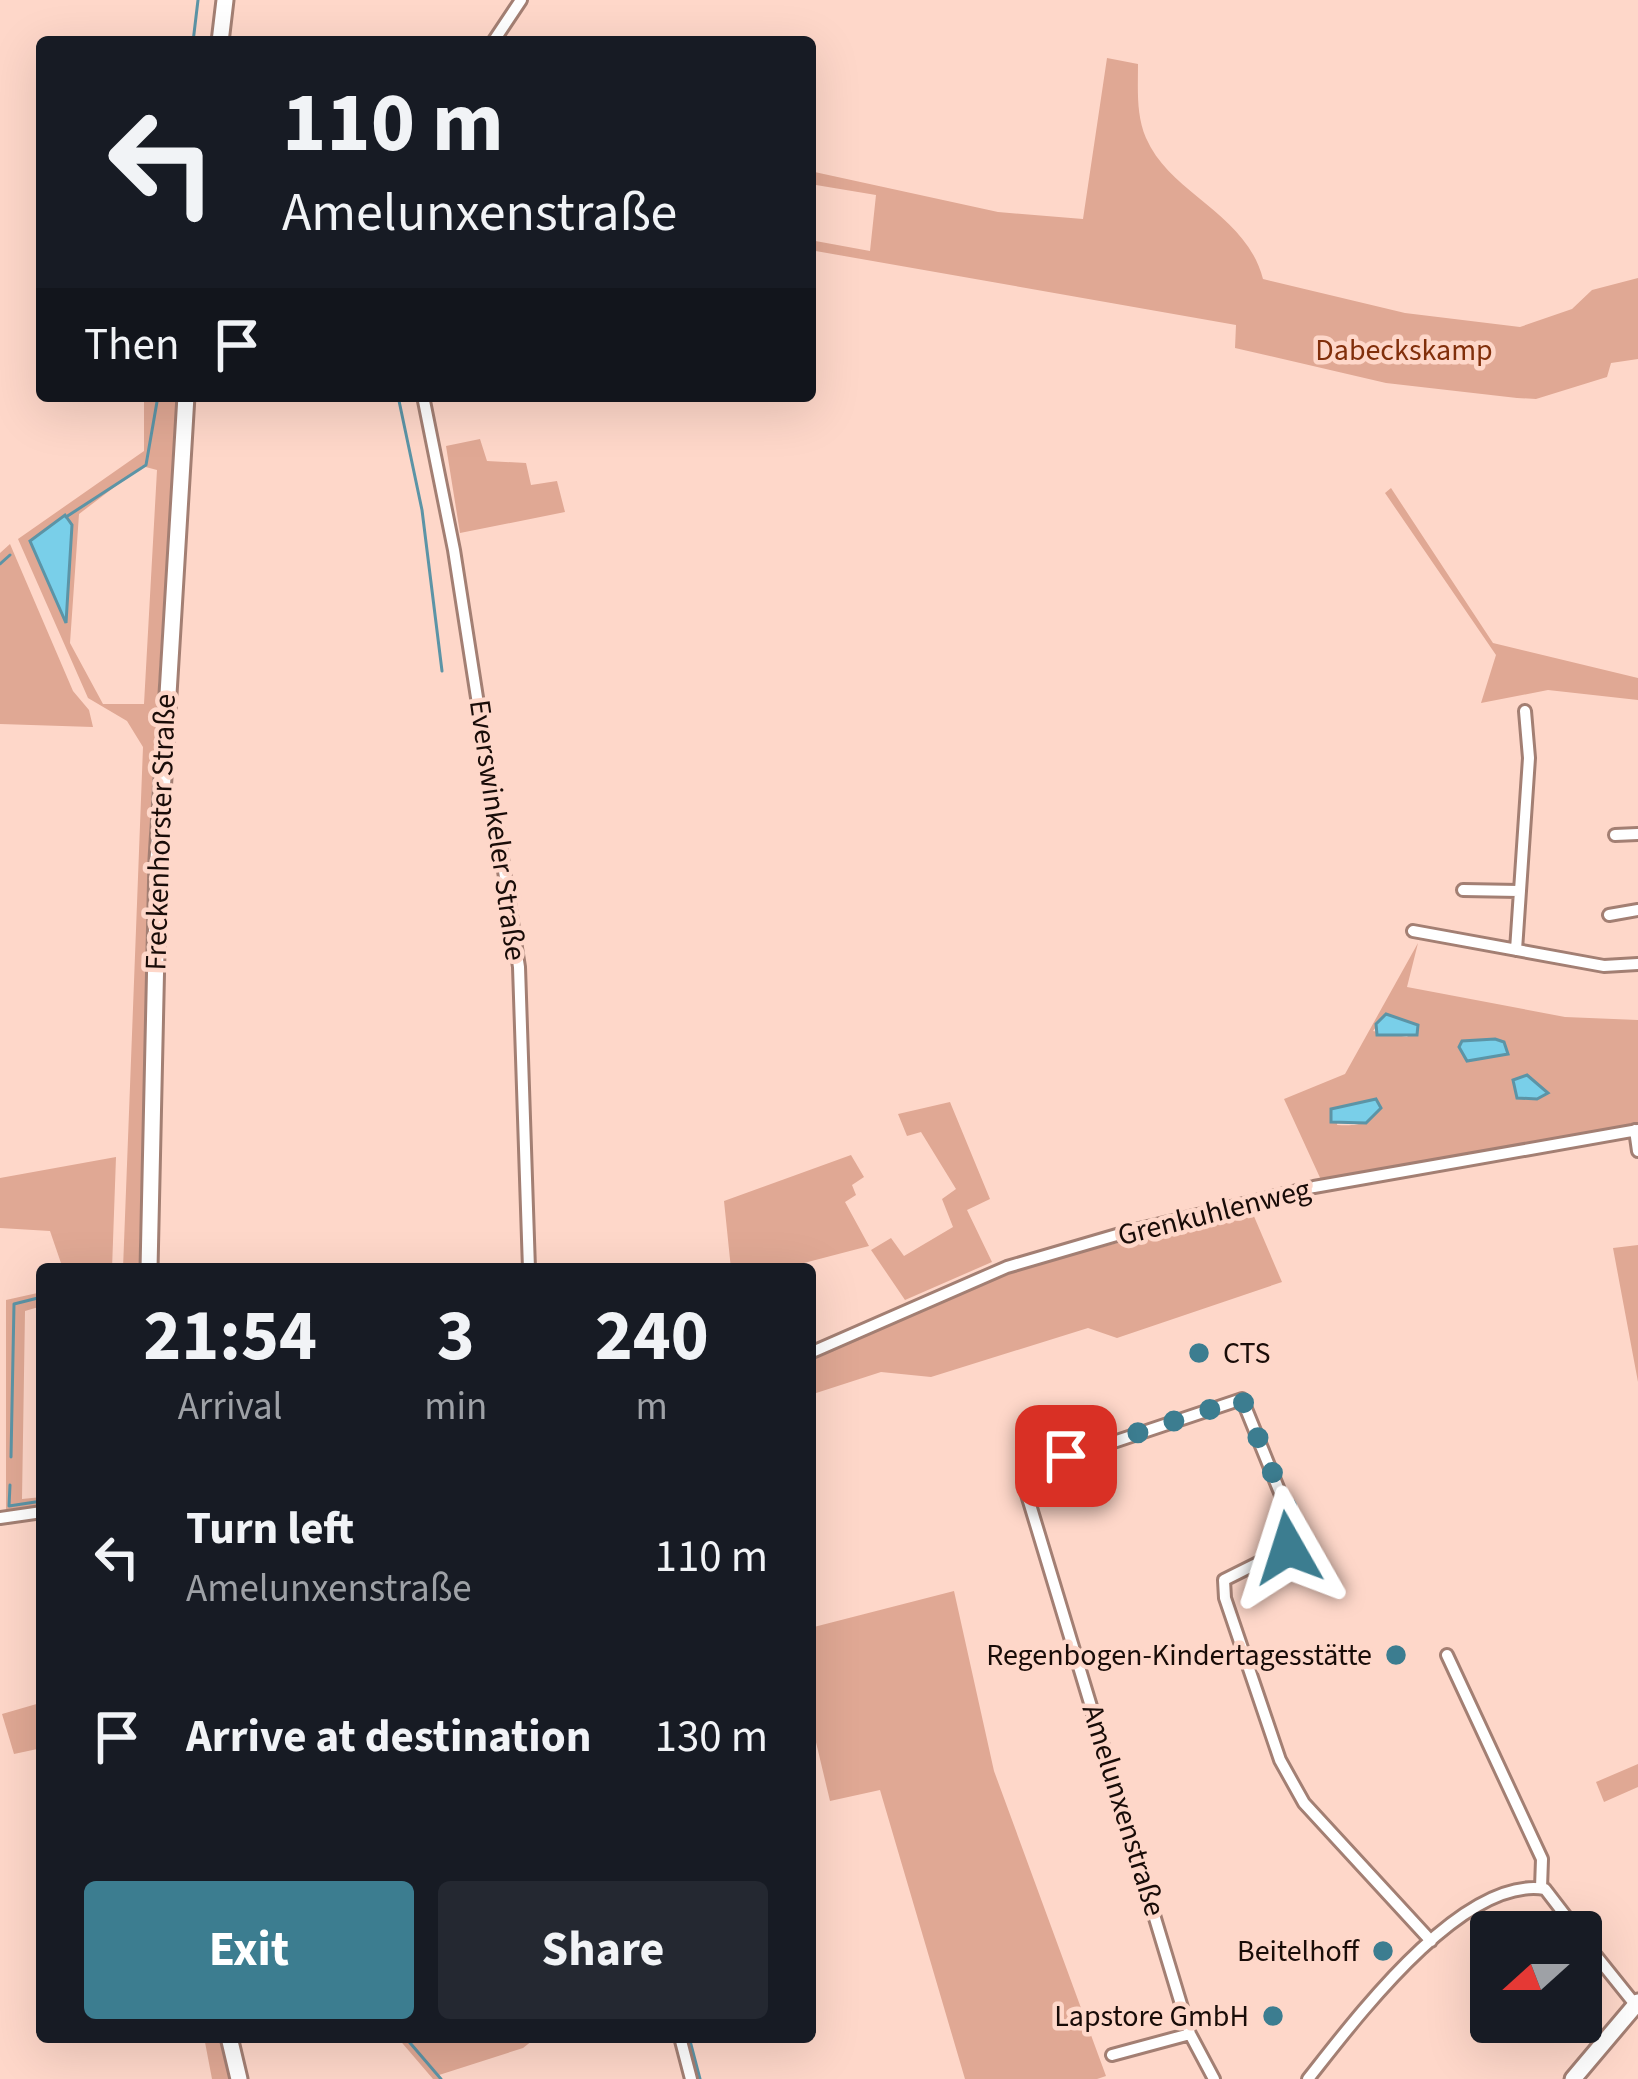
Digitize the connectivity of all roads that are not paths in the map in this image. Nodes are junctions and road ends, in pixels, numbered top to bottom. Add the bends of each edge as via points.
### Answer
1 (225, 0) edge
2 (521, 0) edge
3 (221, 36) edge
4 (497, 36) edge
5 (186, 402) edge
6 (424, 402) edge
7 (1526, 711) dead end
8 (1638, 834) edge
9 (1616, 835) dead end
10 (1462, 890) dead end
11 (1519, 891) junction
12 (1638, 910) edge
13 (1609, 915) dead end
14 (1413, 931) dead end
15 (1516, 950) junction
16 (1638, 964) edge
17 (1637, 1130) edge
18 (1638, 1150) edge
19 (149, 1263) edge
20 (529, 1263) edge
21 (816, 1350) edge
22 (36, 1513) edge
23 (0, 1518) edge
24 (1448, 1655) dead end
25 (1541, 1888) junction
26 (1560, 1911) edge
27 (1431, 1941) junction
28 (1602, 1962) edge
29 (1637, 2005) edge
30 (1190, 2034) junction
31 (230, 2043) edge
32 (682, 2043) edge
33 (1112, 2055) dead end
34 (239, 2079) edge
35 (691, 2079) edge
36 (1214, 2079) edge
37 (1308, 2079) edge
38 (1574, 2079) edge

1 - 3 main road
2 - 4 street
5 - 19 main road, Freckenhorster Straße via 158,860
6 - 20 street, Everswinkeler Straße via 519,967
7 - 11 street
8 - 9 street
10 - 11 street
11 - 15 street
12 - 13 street
14 - 15 street
15 - 16 street
17 - 18 street, Grenkuhlenweg
17 - 21 street, Grenkuhlenweg via 1314,1186 1127,1232 1007,1267
22 - 23 street
24 - 25 street via 1542,1859
25 - 26 street
25 - 27 street via 1526,1886
27 - 30 street, Amelunxenstraße via 1304,1803 1280,1760 1224,1580 1288,1548 1297,1532 1242,1399 1039,1466 1025,1476 1025,1488
27 - 37 street via 1393,1972
28 - 29 street
29 - 38 main road
30 - 33 street
30 - 36 street, Amelunxenstraße
31 - 34 main road
32 - 35 street

